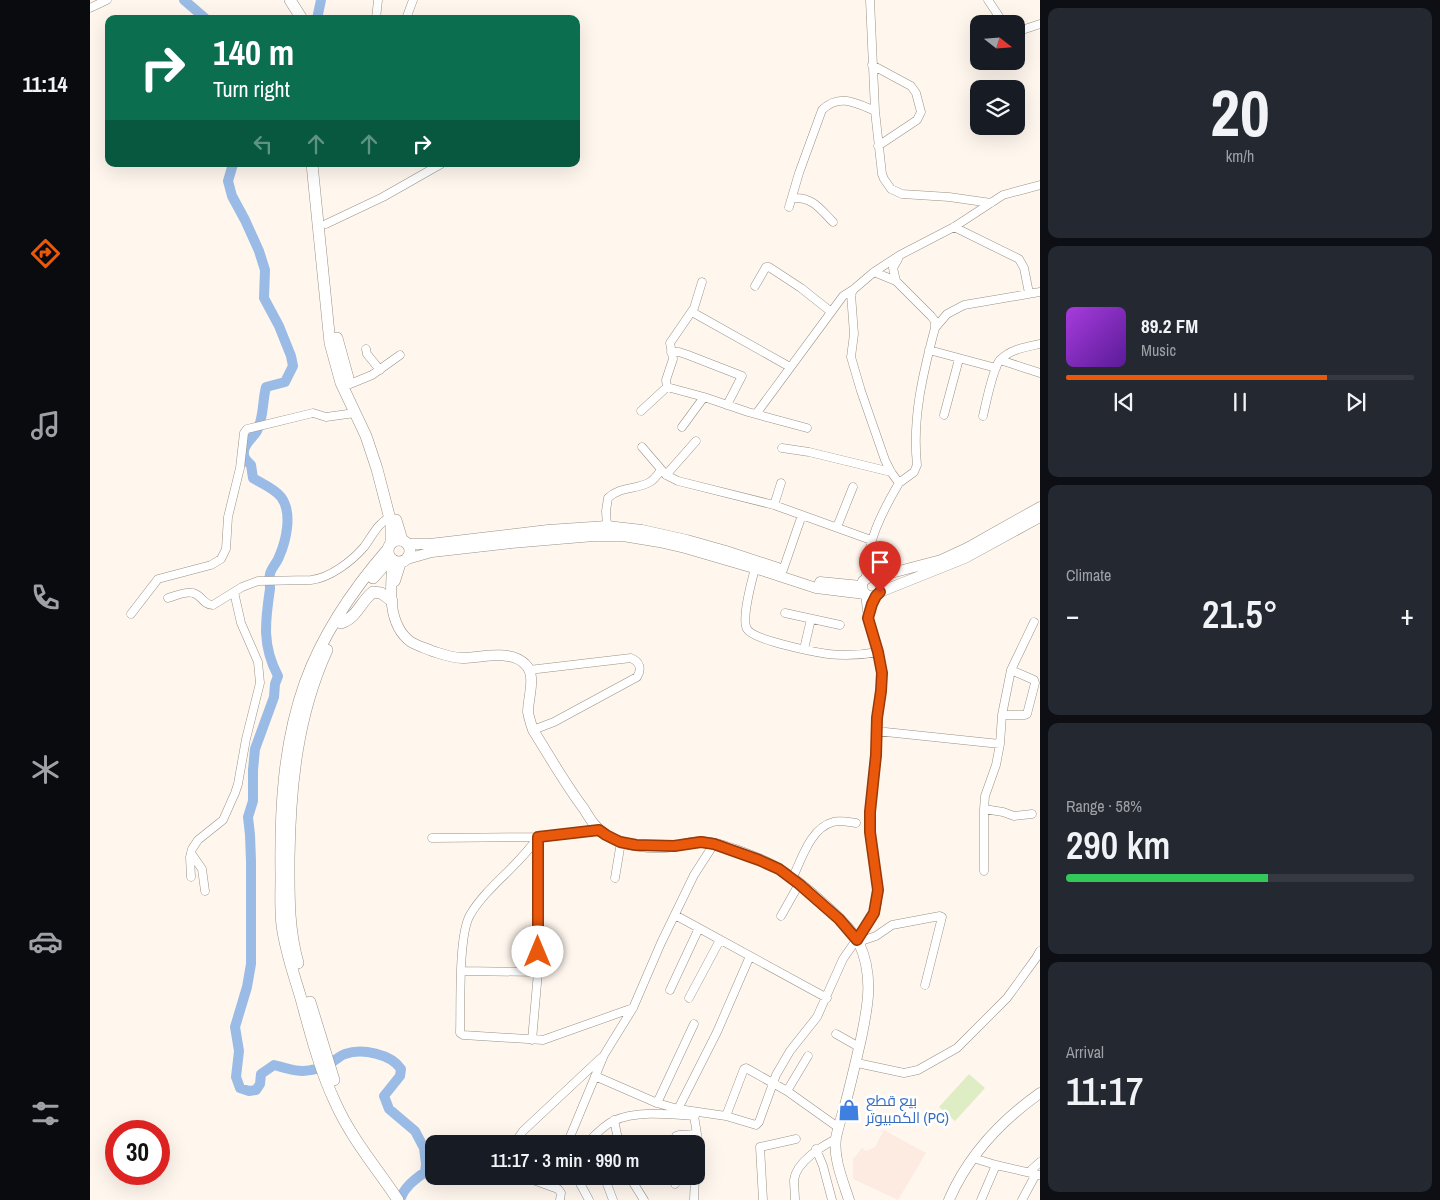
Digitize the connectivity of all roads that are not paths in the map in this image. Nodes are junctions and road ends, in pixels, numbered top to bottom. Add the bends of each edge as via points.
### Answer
1 (282, 0) edge
2 (290, 0) edge
3 (378, 0) edge
4 (413, 0) edge
5 (870, 0) edge
6 (988, 0) edge
7 (102, 1) edge
8 (90, 8) edge
9 (291, 15) edge
10 (299, 15) edge
11 (376, 15) edge
12 (407, 15) edge
13 (998, 15) edge
14 (1040, 24) edge
15 (1025, 29) edge
16 (872, 65) junction
17 (875, 111) junction
18 (878, 146) junction
19 (312, 167) edge
20 (319, 167) edge
21 (436, 167) edge
22 (1040, 185) edge
23 (793, 198) junction
24 (991, 203) junction
25 (789, 207) dead end
26 (833, 222) dead end
27 (326, 224) junction
28 (954, 227) junction
29 (900, 255) junction
30 (874, 272) junction
31 (896, 281) junction
32 (702, 282) dead end
33 (755, 286) dead end
34 (854, 289) junction
35 (1040, 292) edge
36 (1029, 293) junction
37 (692, 312) junction
38 (830, 312) junction
39 (935, 328) junction
40 (1040, 344) edge
41 (366, 349) dead end
42 (929, 350) junction
43 (671, 352) junction
44 (400, 355) dead end
45 (959, 359) junction
46 (1000, 360) junction
47 (790, 368) junction
48 (996, 368) junction
49 (380, 370) junction
50 (1040, 372) edge
51 (350, 384) junction
52 (667, 387) junction
53 (704, 397) junction
54 (727, 405) junction
55 (641, 412) dead end
56 (355, 413) junction
57 (756, 414) junction
58 (944, 415) dead end
59 (983, 416) dead end
60 (682, 427) dead end
61 (807, 428) dead end
62 (696, 442) dead end
63 (642, 447) dead end
64 (782, 448) dead end
65 (663, 472) junction
66 (891, 472) junction
67 (899, 483) junction
68 (781, 484) dead end
69 (853, 487) dead end
70 (774, 505) junction
71 (1040, 507) edge
72 (802, 515) junction
73 (390, 517) junction
74 (1040, 517) edge
75 (838, 527) junction
76 (604, 529) junction
77 (871, 540) junction
78 (397, 552) junction
79 (755, 568) junction
80 (783, 570) junction
81 (867, 586) junction
82 (234, 592) junction
83 (878, 594) junction
84 (168, 598) dead end
85 (392, 598) junction
86 (785, 613) dead end
87 (131, 614) dead end
88 (868, 618) junction
89 (811, 619) junction
90 (1034, 622) dead end
91 (341, 623) junction
92 (840, 625) dead end
93 (804, 649) junction
94 (878, 652) junction
95 (529, 670) junction
96 (1011, 670) junction
97 (1002, 715) junction
98 (533, 730) junction
99 (876, 731) junction
100 (1000, 744) junction
101 (984, 809) junction
102 (1032, 814) dead end
103 (856, 823) dead end
104 (599, 830) junction
105 (538, 837) junction
106 (432, 838) dead end
107 (620, 842) junction
108 (714, 844) junction
109 (191, 853) junction
110 (984, 871) dead end
111 (191, 876) dead end
112 (615, 878) dead end
113 (796, 881) junction
114 (205, 891) dead end
115 (675, 915) junction
116 (781, 916) dead end
117 (699, 928) junction
118 (720, 940) junction
119 (858, 941) junction
120 (1040, 951) edge
121 (750, 956) junction
122 (461, 971) junction
123 (538, 972) junction
124 (925, 985) dead end
125 (670, 990) dead end
126 (689, 998) dead end
127 (827, 998) junction
128 (633, 1008) junction
129 (694, 1024) dead end
130 (836, 1034) dead end
131 (532, 1040) junction
132 (859, 1047) junction
133 (604, 1055) junction
134 (808, 1056) dead end
135 (322, 1057) junction
136 (857, 1063) junction
137 (595, 1076) junction
138 (773, 1082) junction
139 (787, 1091) junction
140 (1040, 1093) edge
141 (657, 1103) junction
142 (678, 1109) junction
143 (694, 1116) junction
144 (726, 1116) junction
145 (614, 1120) junction
146 (739, 1121) junction
147 (839, 1128) junction
148 (698, 1134) joint
149 (521, 1135) edge
150 (571, 1135) edge
151 (596, 1135) edge
152 (617, 1135) edge
153 (679, 1135) edge
154 (836, 1138) junction
155 (796, 1139) dead end
156 (816, 1150) junction
157 (973, 1158) junction
158 (1040, 1162) edge
159 (996, 1165) junction
160 (1035, 1173) edge
161 (547, 1185) edge
162 (582, 1185) edge
163 (607, 1185) edge
164 (635, 1185) edge
165 (695, 1185) edge
166 (398, 1200) edge
167 (407, 1200) edge
168 (560, 1200) edge
169 (589, 1200) edge
170 (613, 1200) edge
171 (644, 1200) edge
172 (694, 1200) edge
173 (763, 1200) edge
174 (795, 1200) edge
175 (832, 1200) edge
176 (849, 1200) edge
177 (950, 1200) edge
178 (981, 1200) edge
179 (1022, 1200) edge

1 - 9 highway
2 - 10 highway
3 - 11 street
4 - 12 street
5 - 16 street
6 - 13 street
7 - 8 street
14 - 15 street
16 - 17 street
16 - 18 street via 911,86 921,112 917,120
17 - 18 street
17 - 23 street via 850,100 827,104 799,173
18 - 24 street via 884,179 896,193
19 - 56 highway via 330,343 334,363
20 - 27 highway
21 - 27 street
22 - 24 street via 1004,195
23 - 25 street
23 - 26 street via 810,200
24 - 28 street
27 - 51 highway via 334,326
28 - 29 street
28 - 36 street via 1019,259
29 - 30 street
29 - 31 street via 892,268
30 - 31 street
30 - 34 street
31 - 39 street via 931,316
32 - 37 street
33 - 38 street via 769,267
34 - 38 street via 842,296
34 - 66 street via 851,294 854,334 851,357
35 - 36 street
36 - 39 street via 964,305 947,314
37 - 43 street via 670,343
37 - 47 street
38 - 47 street
39 - 42 street
40 - 46 street via 1013,351
41 - 49 street
42 - 45 street
42 - 67 street via 917,408 916,465 914,472
43 - 52 street via 673,359
43 - 54 street via 688,355 742,376
44 - 49 street
45 - 48 street
45 - 58 street
46 - 48 street
46 - 50 street
47 - 57 street
48 - 59 street
49 - 51 street
51 - 78 highway via 387,475
52 - 53 street
52 - 55 street
53 - 54 street
53 - 60 street
54 - 57 street
56 - 73 highway via 378,469
56 - 87 street via 326,417 313,413 247,429 229,507 227,546 223,556 215,564 158,579
57 - 61 street
62 - 65 street
63 - 65 street
64 - 66 street
65 - 70 street via 678,481
65 - 76 street via 646,484 616,491 608,498
66 - 67 street
67 - 77 street
68 - 70 street
69 - 75 street
70 - 72 street
71 - 81 main road via 941,560
72 - 75 street
72 - 80 street
73 - 78 highway
73 - 82 street via 379,524 360,552 315,580 258,581
74 - 83 main road via 965,558
75 - 77 street
76 - 78 main road via 432,552
76 - 78 main road via 548,530 424,544
76 - 79 main road
76 - 80 main road via 642,530 687,540
77 - 81 street via 866,563
78 - 85 main road
78 - 91 highway via 364,589
78 - 135 highway via 369,571 344,606 313,662 298,703 285,768 281,924
79 - 81 main road via 816,588
79 - 93 street via 745,618 747,629 757,637
80 - 81 main road via 814,581
81 - 83 main road via 869,596
81 - 83 main road via 882,584
81 - 88 street
82 - 84 street via 213,606 192,593
82 - 109 street via 241,623 259,666 258,692 238,784 228,812 218,825 198,840
83 - 88 street
85 - 91 highway via 374,592 351,618
85 - 95 main road via 399,628 406,638 419,646 454,657 504,656 518,659
86 - 89 street
88 - 94 street
89 - 92 street
89 - 93 street
90 - 96 street
91 - 135 highway via 320,667 302,723 293,781 290,833 289,907 294,950
93 - 94 street via 828,654
94 - 99 street via 882,673
95 - 98 main road via 528,710
95 - 98 street via 631,658 640,666 637,677
96 - 97 street
96 - 97 street via 1035,683 1027,714
97 - 100 street
98 - 104 main road
99 - 100 street
99 - 119 street via 870,822 877,902
100 - 101 street
101 - 102 street via 1014,816
101 - 110 street
103 - 113 street via 834,822 820,829 812,838
104 - 105 street
104 - 107 main road
105 - 106 street
105 - 122 street via 470,915 465,927
105 - 123 street
107 - 108 main road via 653,847 701,842
107 - 112 street
108 - 113 main road via 779,869
108 - 115 street via 694,875
109 - 111 street
109 - 114 street via 202,869
113 - 116 street
113 - 119 main road via 835,914
115 - 117 street
115 - 128 street
117 - 118 street
117 - 125 street
118 - 121 street
118 - 126 street
119 - 124 street via 876,936 892,925 942,917
119 - 127 street via 843,959
119 - 132 main road via 869,980 867,1014
120 - 136 street via 1007,998 957,1048 918,1070 904,1073
121 - 127 street
121 - 142 street via 717,1032
122 - 123 street
122 - 131 street via 461,1034
123 - 131 street
127 - 138 street
128 - 131 street via 543,1040
128 - 133 street
129 - 141 street
130 - 132 street
132 - 136 main road
133 - 137 street
133 - 149 street
134 - 139 street
135 - 166 highway via 334,1100 347,1127
135 - 167 highway via 352,1119
136 - 147 main road
137 - 141 street
137 - 150 street
138 - 139 street
138 - 144 street via 745,1068
138 - 146 street via 759,1122 752,1125
139 - 147 street
140 - 157 main road via 999,1127
141 - 142 street
142 - 144 street
143 - 145 street via 667,1113
143 - 146 street
143 - 148 street
144 - 146 street
145 - 151 street
145 - 152 street
147 - 154 main road
148 - 153 street
154 - 156 street
154 - 176 main road via 838,1164
155 - 173 street via 760,1146
156 - 174 street via 794,1178
156 - 175 street
157 - 159 street
157 - 177 main road
158 - 160 street
159 - 160 street
159 - 178 street
160 - 179 street
161 - 168 street via 558,1189
162 - 169 street
163 - 170 street
164 - 171 street
165 - 172 street

